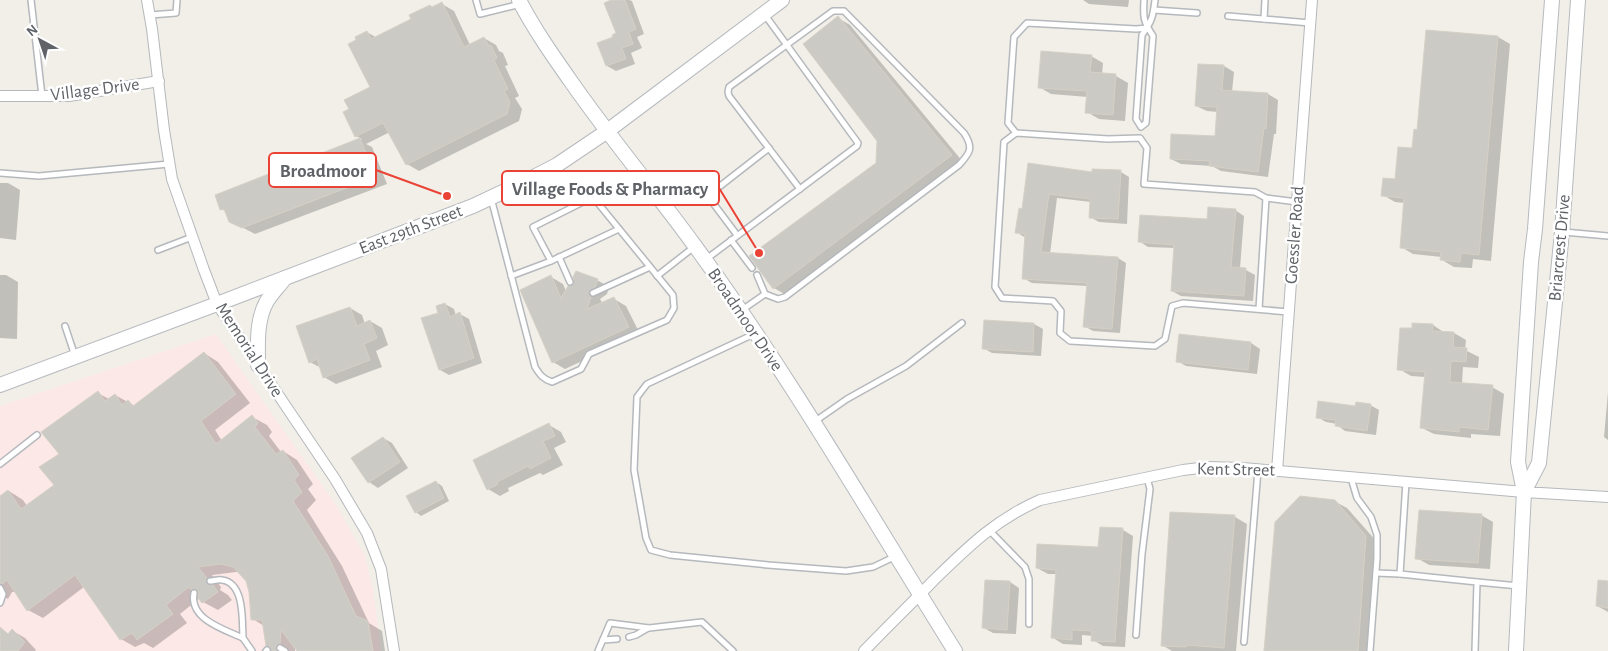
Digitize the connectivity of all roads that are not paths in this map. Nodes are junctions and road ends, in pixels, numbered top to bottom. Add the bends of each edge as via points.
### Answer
1 (31, 0) edge
2 (147, 0) edge
3 (177, 0) edge
4 (476, 0) edge
5 (782, 0) edge
6 (1144, 0) edge
7 (1155, 0) edge
8 (1266, 0) edge
9 (1312, 0) edge
10 (1552, 0) edge
11 (1578, 0) edge
12 (520, 2) edge
13 (1154, 10) junction
14 (1196, 13) dead end
15 (764, 14) junction
16 (150, 16) junction
17 (1228, 16) dead end
18 (1264, 19) junction
19 (1310, 24) junction
20 (1148, 28) junction
21 (786, 44) junction
22 (159, 81) junction
23 (0, 96) edge
24 (42, 96) junction
25 (1141, 127) junction
26 (606, 132) junction
27 (1016, 133) junction
28 (1140, 138) junction
29 (769, 148) junction
30 (170, 164) junction
31 (0, 172) edge
32 (800, 189) junction
33 (491, 198) junction
34 (1266, 198) junction
35 (1297, 202) junction
36 (619, 229) junction
37 (1562, 232) junction
38 (737, 235) junction
39 (1608, 236) edge
40 (192, 237) junction
41 (731, 240) junction
42 (695, 246) junction
43 (158, 250) dead end
44 (560, 257) junction
45 (705, 260) junction
46 (551, 261) junction
47 (650, 267) junction
48 (752, 268) dead end
49 (757, 275) dead end
50 (511, 276) junction
51 (657, 276) junction
52 (285, 278) junction
53 (570, 282) dead end
54 (593, 293) dead end
55 (765, 294) junction
56 (217, 304) junction
57 (1258, 309) junction
58 (740, 311) junction
59 (1289, 312) junction
60 (962, 323) dead end
61 (65, 326) dead end
62 (756, 333) junction
63 (76, 357) junction
64 (258, 365) junction
65 (0, 385) edge
66 (813, 422) junction
67 (37, 435) dead end
68 (0, 464) edge
69 (1258, 469) junction
70 (1277, 471) junction
71 (1351, 477) junction
72 (1147, 478) junction
73 (1406, 482) junction
74 (1524, 492) junction
75 (1608, 497) edge
76 (989, 529) junction
77 (896, 556) junction
78 (1376, 573) junction
79 (1400, 574) junction
80 (210, 581) dead end
81 (1477, 582) junction
82 (1519, 586) junction
83 (0, 588) edge
84 (194, 593) dead end
85 (920, 595) junction
86 (0, 603) edge
87 (1029, 624) dead end
88 (649, 628) junction
89 (1136, 635) dead end
90 (629, 637) dead end
91 (243, 638) junction
92 (617, 639) dead end
93 (603, 640) junction
94 (1244, 642) dead end
95 (252, 651) edge
96 (394, 651) edge
97 (598, 651) edge
98 (733, 651) edge
99 (864, 651) edge
100 (955, 651) edge
101 (1370, 651) edge
102 (1474, 651) edge
103 (1516, 651) edge

1 - 24 lane
2 - 16 street, Memorial Drive
3 - 16 lane via 176,13
4 - 12 lane via 480,14
5 - 15 main road, East 29th Street
6 - 20 lane via 1143,17
7 - 13 lane
8 - 18 lane
9 - 19 street, Goessler Road
10 - 74 main road, Briarcrest Drive via 1518,462
11 - 37 main road, Briarcrest Drive
12 - 26 main road, Broadmoor Drive
13 - 14 lane
13 - 20 lane
15 - 21 lane
15 - 26 main road, East 29th Street
16 - 22 street, Memorial Drive
17 - 18 lane
18 - 19 lane
19 - 35 street, Goessler Road
20 - 25 lane via 1153,36 1146,122
20 - 25 lane via 1142,35 1136,119
20 - 27 lane via 1027,23 1014,37 1008,123
21 - 29 lane via 729,87 728,92
21 - 32 lane via 858,143
21 - 55 lane via 834,11 844,11 964,133 970,149 960,165 785,297 778,299
22 - 24 street, Village Drive via 69,96
22 - 30 street, Memorial Drive
23 - 24 street, Village Drive
25 - 28 lane
26 - 33 main road, East 29th Street via 557,165
26 - 42 main road, Broadmoor Drive
27 - 28 lane
27 - 57 lane via 1004,142 995,287 1002,298 1053,301 1061,311 1060,332 1070,341 1155,346 1165,339 1172,306 1183,303
28 - 34 lane via 1147,148 1144,184 1255,192
29 - 32 lane
29 - 38 lane via 710,194 710,199
30 - 31 lane via 39,176
30 - 40 street, Memorial Drive
32 - 38 lane
33 - 50 lane
33 - 52 main road, East 29th Street
34 - 35 lane
34 - 57 lane
35 - 59 street, Goessler Road
36 - 44 lane
36 - 46 lane via 593,197 533,227
36 - 47 lane
37 - 39 lane
37 - 74 main road, Briarcrest Drive via 1539,463
38 - 41 lane
40 - 43 lane
40 - 56 street, Memorial Drive
41 - 45 lane
41 - 48 lane
42 - 45 main road, Broadmoor Drive
42 - 51 lane
44 - 46 lane
44 - 53 lane
45 - 58 main road, Broadmoor Drive
46 - 50 lane
47 - 51 lane
47 - 54 lane
49 - 55 lane
50 - 51 lane via 535,368 552,382 582,369 589,354 667,320 674,308 673,295
52 - 56 main road, East 29th Street
52 - 64 main road via 266,303 258,334
55 - 58 lane
56 - 63 main road, East 29th Street
56 - 64 street, Memorial Drive
57 - 59 lane
58 - 62 main road, Broadmoor Drive
59 - 70 street, Goessler Road
60 - 66 lane via 906,366
61 - 63 lane
62 - 66 main road, Broadmoor Drive
62 - 77 lane via 647,384 637,396 634,470 651,550 680,556 846,571 873,567
63 - 65 main road, East 29th Street
64 - 96 street, Memorial Drive via 335,479 366,533 381,569
66 - 77 main road, Broadmoor Drive
67 - 68 lane
69 - 70 street, Kent Street
69 - 72 street, Kent Street via 1208,467
69 - 94 lane
70 - 71 street, Kent Street
71 - 73 street, Kent Street
71 - 78 lane via 1356,498 1371,517 1377,535
72 - 76 street, Kent Street via 1040,500 1019,509
72 - 89 lane via 1150,489
73 - 74 street, Kent Street
73 - 79 lane
74 - 75 street, Kent Street
74 - 82 main road, Briarcrest Drive
76 - 85 street, Kent Street
76 - 87 lane via 1025,567 1029,578
77 - 85 main road, Broadmoor Drive
78 - 79 lane
78 - 101 lane
79 - 81 lane
80 - 91 lane via 222,580 232,584 238,592
81 - 82 lane
81 - 102 lane
82 - 103 main road, Briarcrest Drive
83 - 86 lane via 3,594
84 - 91 lane via 192,600 202,617
85 - 99 street, Kent Street
85 - 100 main road, Broadmoor Drive
88 - 90 lane
88 - 93 lane via 610,623
88 - 98 lane via 702,622
91 - 95 lane
92 - 93 lane
93 - 97 lane

